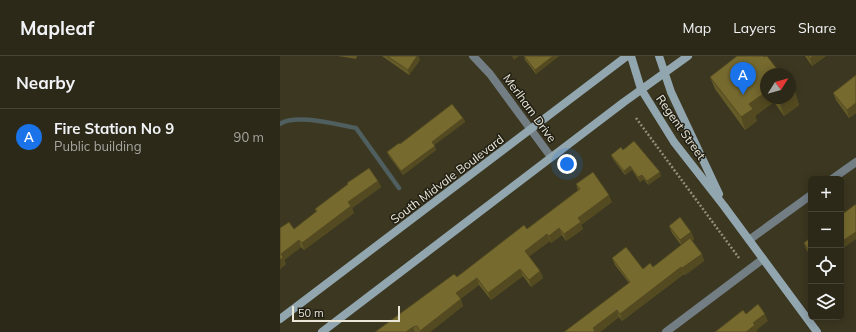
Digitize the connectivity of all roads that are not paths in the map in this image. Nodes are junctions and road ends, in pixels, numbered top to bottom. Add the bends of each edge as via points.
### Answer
1 (473, 56) edge
2 (627, 56) edge
3 (631, 56) edge
4 (659, 56) edge
5 (688, 56) edge
6 (665, 73) junction
7 (641, 89) junction
8 (531, 130) junction
9 (551, 157) junction
10 (856, 162) edge
11 (836, 176) edge
12 (808, 197) edge
13 (724, 206) junction
14 (749, 240) junction
15 (763, 259) junction
16 (280, 319) edge
17 (322, 332) edge
18 (666, 332) edge
19 (817, 332) edge

1 - 8 street, Merlham Drive via 490,74
2 - 8 main road, South Midvale Boulevard
3 - 7 main road, Regent Street
4 - 6 main road, Regent Street
5 - 6 main road
6 - 7 main road
6 - 13 main road, Regent Street via 670,92
7 - 9 main road
7 - 13 main road, Regent Street via 674,142
8 - 9 street, Merlham Drive
8 - 16 main road, South Midvale Boulevard
9 - 17 main road
10 - 11 street
12 - 14 street
13 - 14 main road, Regent Street
14 - 15 main road, Regent Street
15 - 18 street
15 - 19 main road, Regent Street

